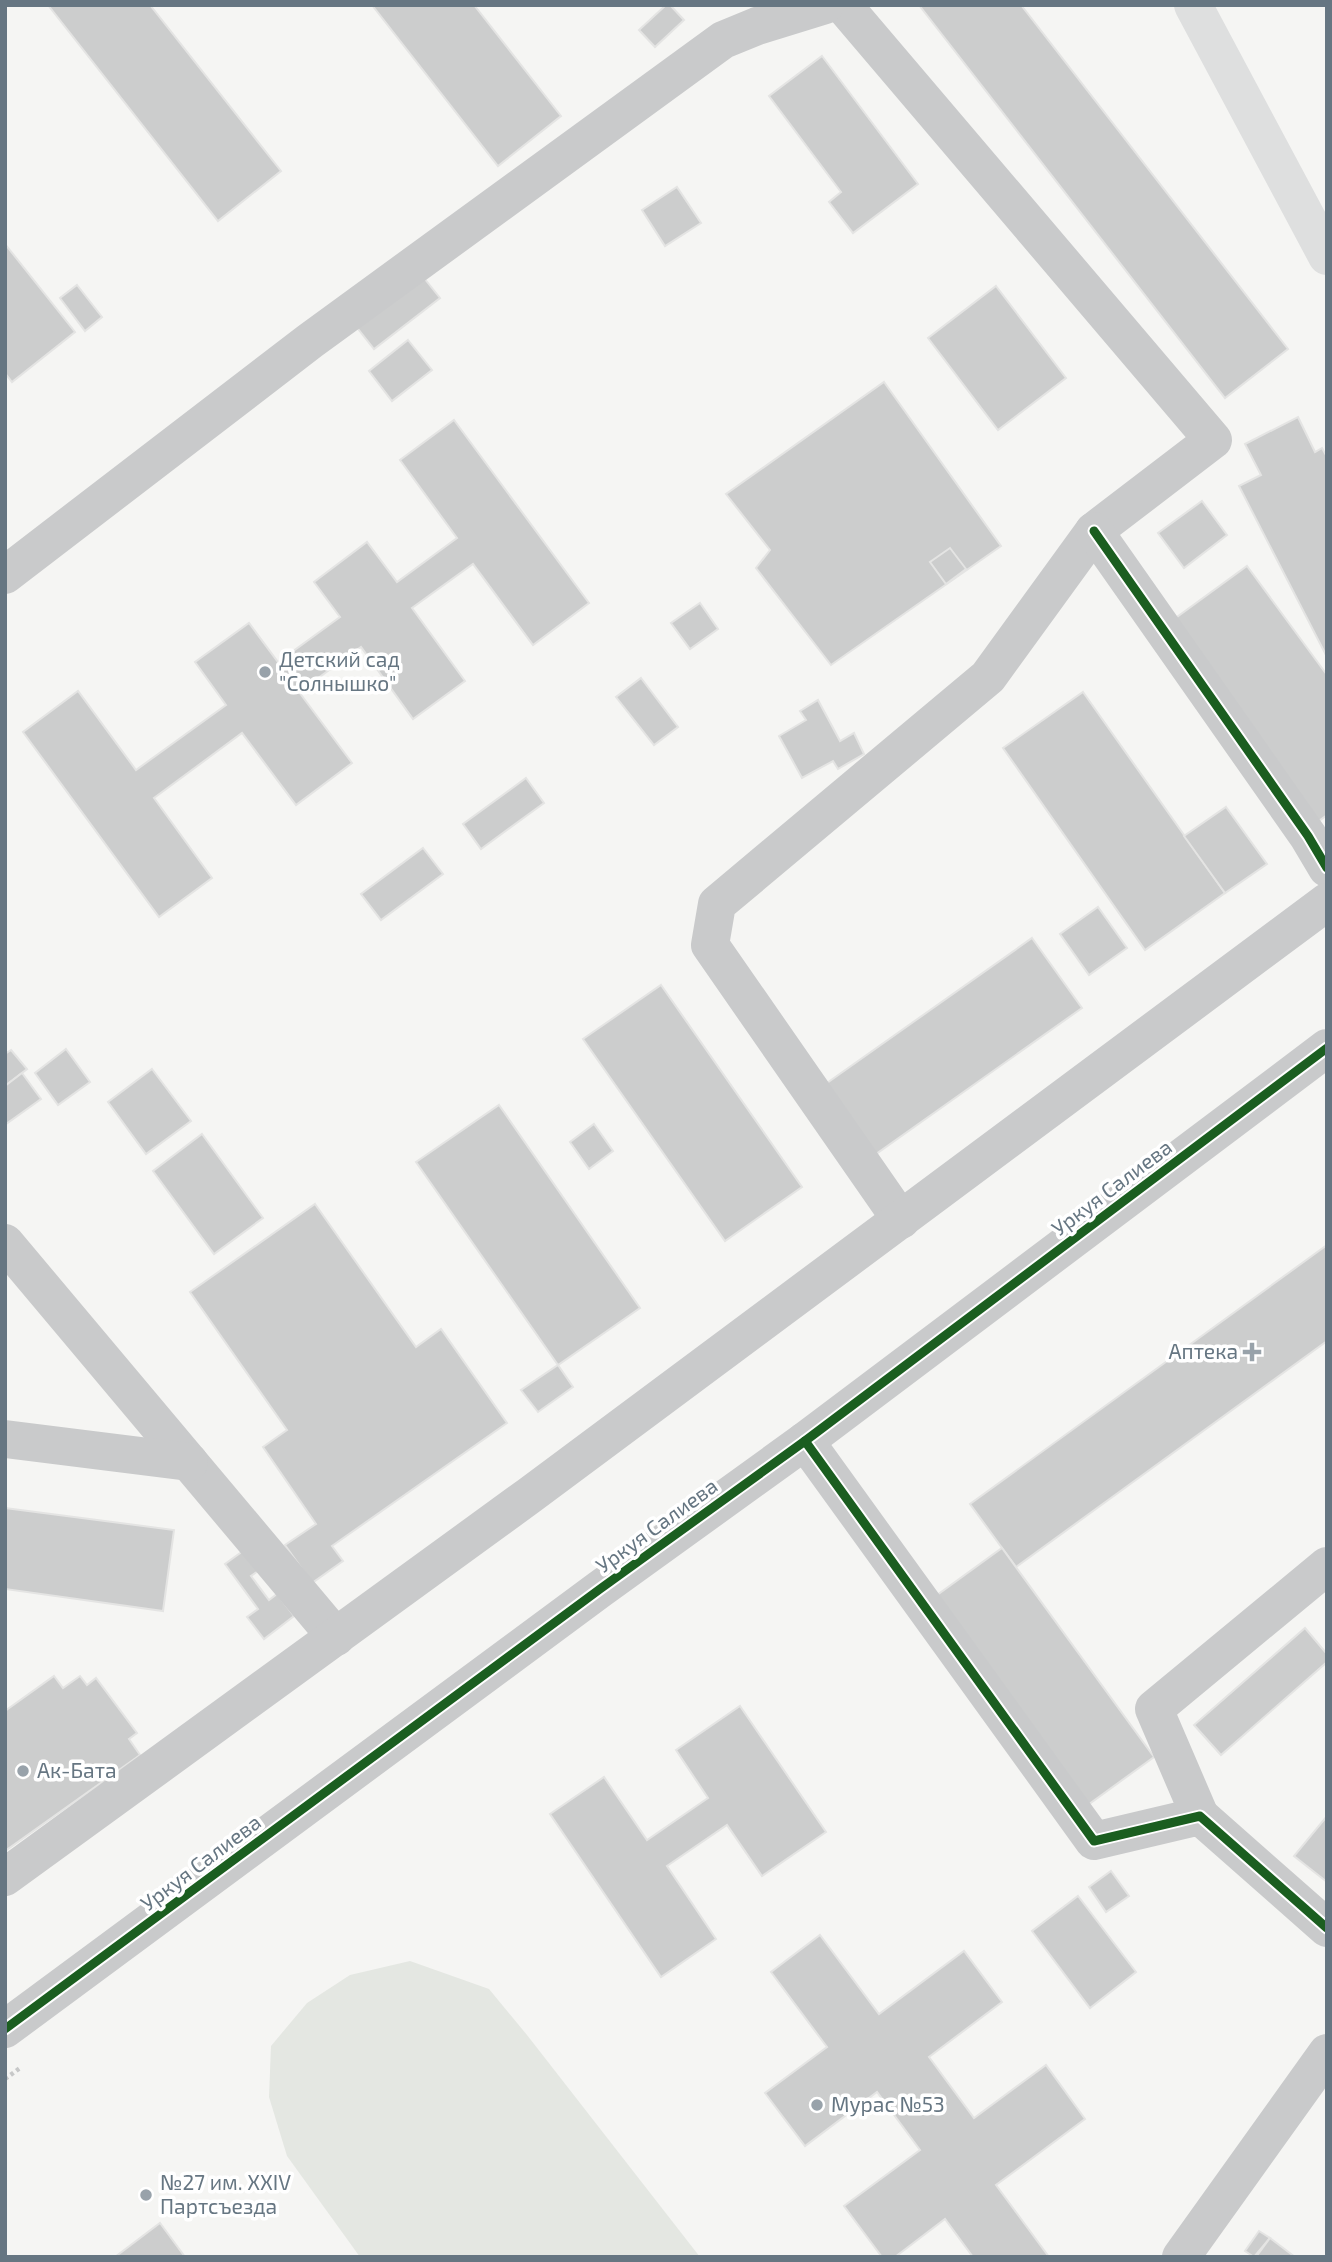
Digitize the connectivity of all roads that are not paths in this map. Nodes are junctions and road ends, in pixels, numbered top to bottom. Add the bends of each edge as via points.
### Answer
1 (825, 5) edge
2 (843, 5) edge
3 (1193, 5) edge
4 (1327, 256) edge
5 (1094, 531) junction
6 (5, 575) edge
7 (1327, 869) edge
8 (1327, 902) edge
9 (1327, 1048) edge
10 (901, 1220) junction
11 (5, 1243) edge
12 (5, 1439) edge
13 (805, 1441) junction
14 (189, 1462) junction
15 (1327, 1566) edge
16 (336, 1637) junction
17 (1200, 1816) junction
18 (5, 1877) edge
19 (1327, 1928) edge
20 (5, 2029) edge
21 (1327, 2053) edge
22 (1181, 2257) edge

1 - 6 street via 723,40 310,341
2 - 5 street via 1213,440
3 - 4 highway
5 - 7 street
5 - 10 street via 988,677 717,904 710,945
8 - 10 street
9 - 13 street, Уркуя Салиева
10 - 16 street
11 - 14 street
12 - 14 street
13 - 17 street via 1094,1841
13 - 20 street, Уркуя Салиева
14 - 16 street
15 - 17 street via 1154,1709
16 - 18 street
17 - 19 street
21 - 22 street

